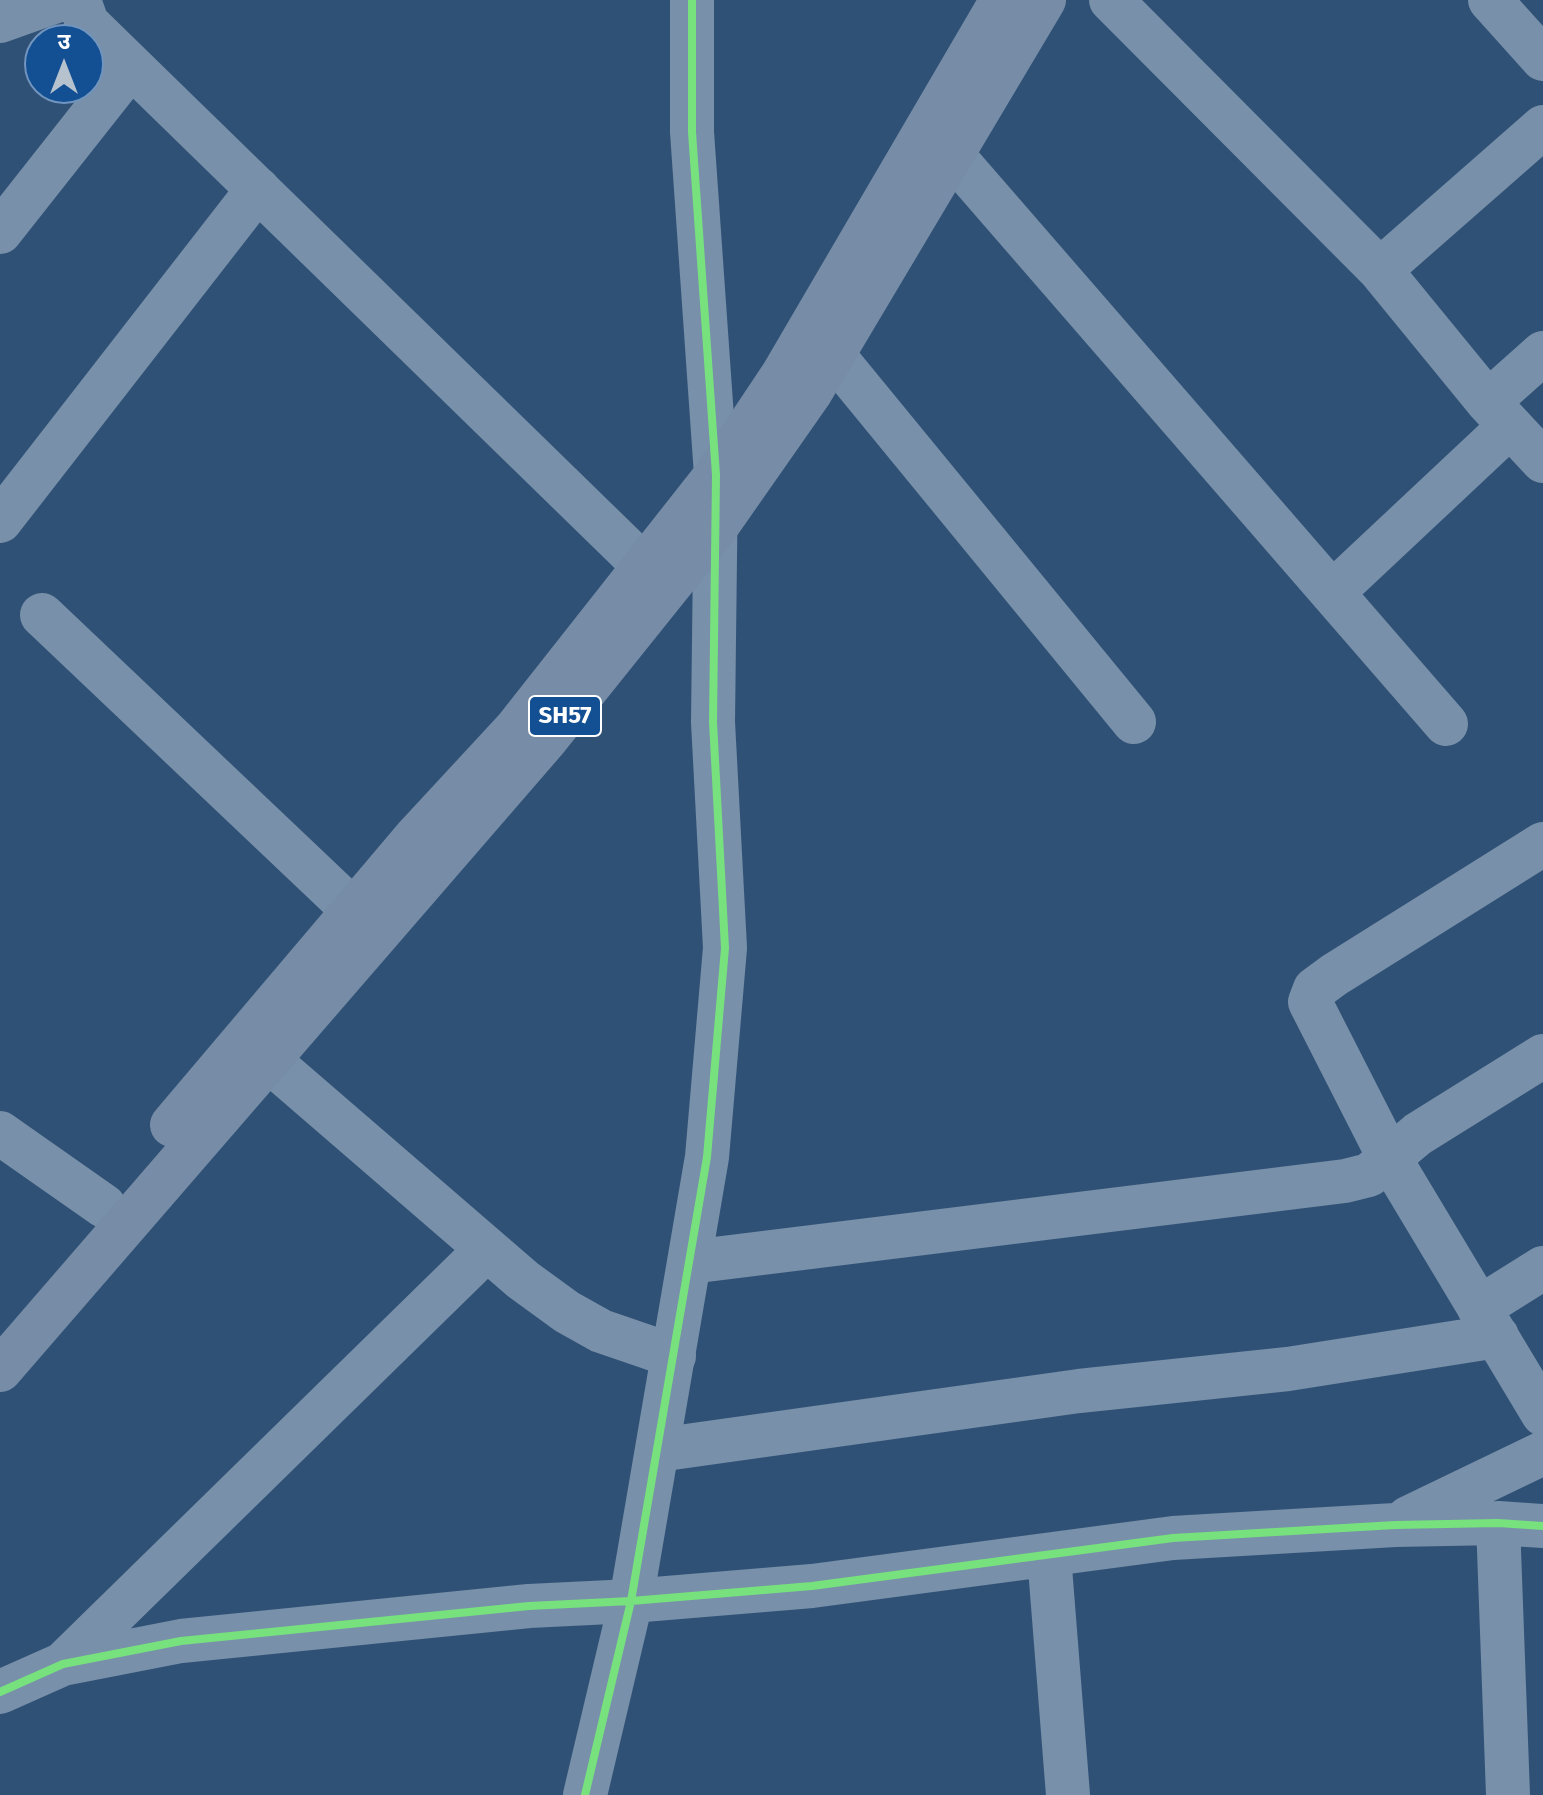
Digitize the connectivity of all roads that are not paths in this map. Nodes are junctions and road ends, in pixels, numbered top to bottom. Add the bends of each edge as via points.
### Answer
1 (59, 0) edge
2 (79, 0) edge
3 (692, 0) edge
4 (1002, 0) edge
5 (1044, 0) edge
6 (1111, 0) edge
7 (1490, 0) edge
8 (0, 21) edge
9 (1543, 59) edge
10 (131, 66) junction
11 (1543, 127) edge
12 (953, 156) junction
13 (258, 189) junction
14 (0, 232) edge
15 (1380, 270) junction
16 (1543, 353) edge
17 (833, 355) junction
18 (1499, 414) junction
19 (1543, 461) edge
20 (716, 475) junction
21 (0, 521) edge
22 (717, 526) junction
23 (644, 566) junction
24 (1332, 593) junction
25 (42, 615) dead end
26 (1134, 722) dead end
27 (1446, 724) dead end
28 (1543, 844) edge
29 (354, 911) junction
30 (256, 1050) junction
31 (1543, 1056) edge
32 (0, 1133) edge
33 (1390, 1159) junction
34 (104, 1206) junction
35 (487, 1249) junction
36 (690, 1262) junction
37 (1543, 1268) edge
38 (1488, 1322) junction
39 (0, 1329) edge
40 (674, 1356) junction
41 (0, 1370) edge
42 (1543, 1414) edge
43 (658, 1450) junction
44 (1543, 1453) edge
45 (1498, 1523) junction
46 (1395, 1525) junction
47 (1543, 1526) edge
48 (1049, 1555) junction
49 (631, 1601) junction
50 (63, 1664) junction
51 (0, 1692) edge
52 (585, 1795) edge
53 (1068, 1795) edge
54 (1508, 1795) edge

1 - 8 street
2 - 10 street via 87,23
3 - 20 street via 692,132
4 - 20 main road, SH57 via 782,376
5 - 12 main road, SH57
6 - 15 street
7 - 9 street
10 - 13 street
10 - 14 street
11 - 15 street
12 - 17 main road, SH57
12 - 24 street
13 - 21 street
13 - 23 street
15 - 18 street
16 - 18 street
17 - 22 main road, SH57
17 - 26 street
18 - 19 street
18 - 24 street
20 - 22 street
20 - 23 main road, SH57
22 - 30 main road, SH57 via 547,738
22 - 36 street via 713,722 725,948 707,1157
23 - 29 main road, SH57 via 515,730
24 - 27 street
25 - 29 street
28 - 33 street via 1315,989 1310,1002 1318,1022
29 - 30 main road, SH57
30 - 34 main road, SH57
30 - 35 street
30 - 41 main road, SH57
31 - 33 street via 1418,1134
32 - 34 street
33 - 36 street via 1369,1175 1345,1181
33 - 38 street
34 - 39 main road, SH57
35 - 40 street via 567,1312 601,1331
35 - 50 street
36 - 40 street
37 - 38 street
38 - 42 street
38 - 43 street via 1288,1369 1079,1391
40 - 43 street
43 - 49 street
44 - 46 street
45 - 46 street
45 - 47 street
45 - 54 street
46 - 48 street via 1173,1538
48 - 49 street via 812,1586
48 - 53 street
49 - 50 street via 529,1606 181,1641
49 - 52 street
50 - 51 street

